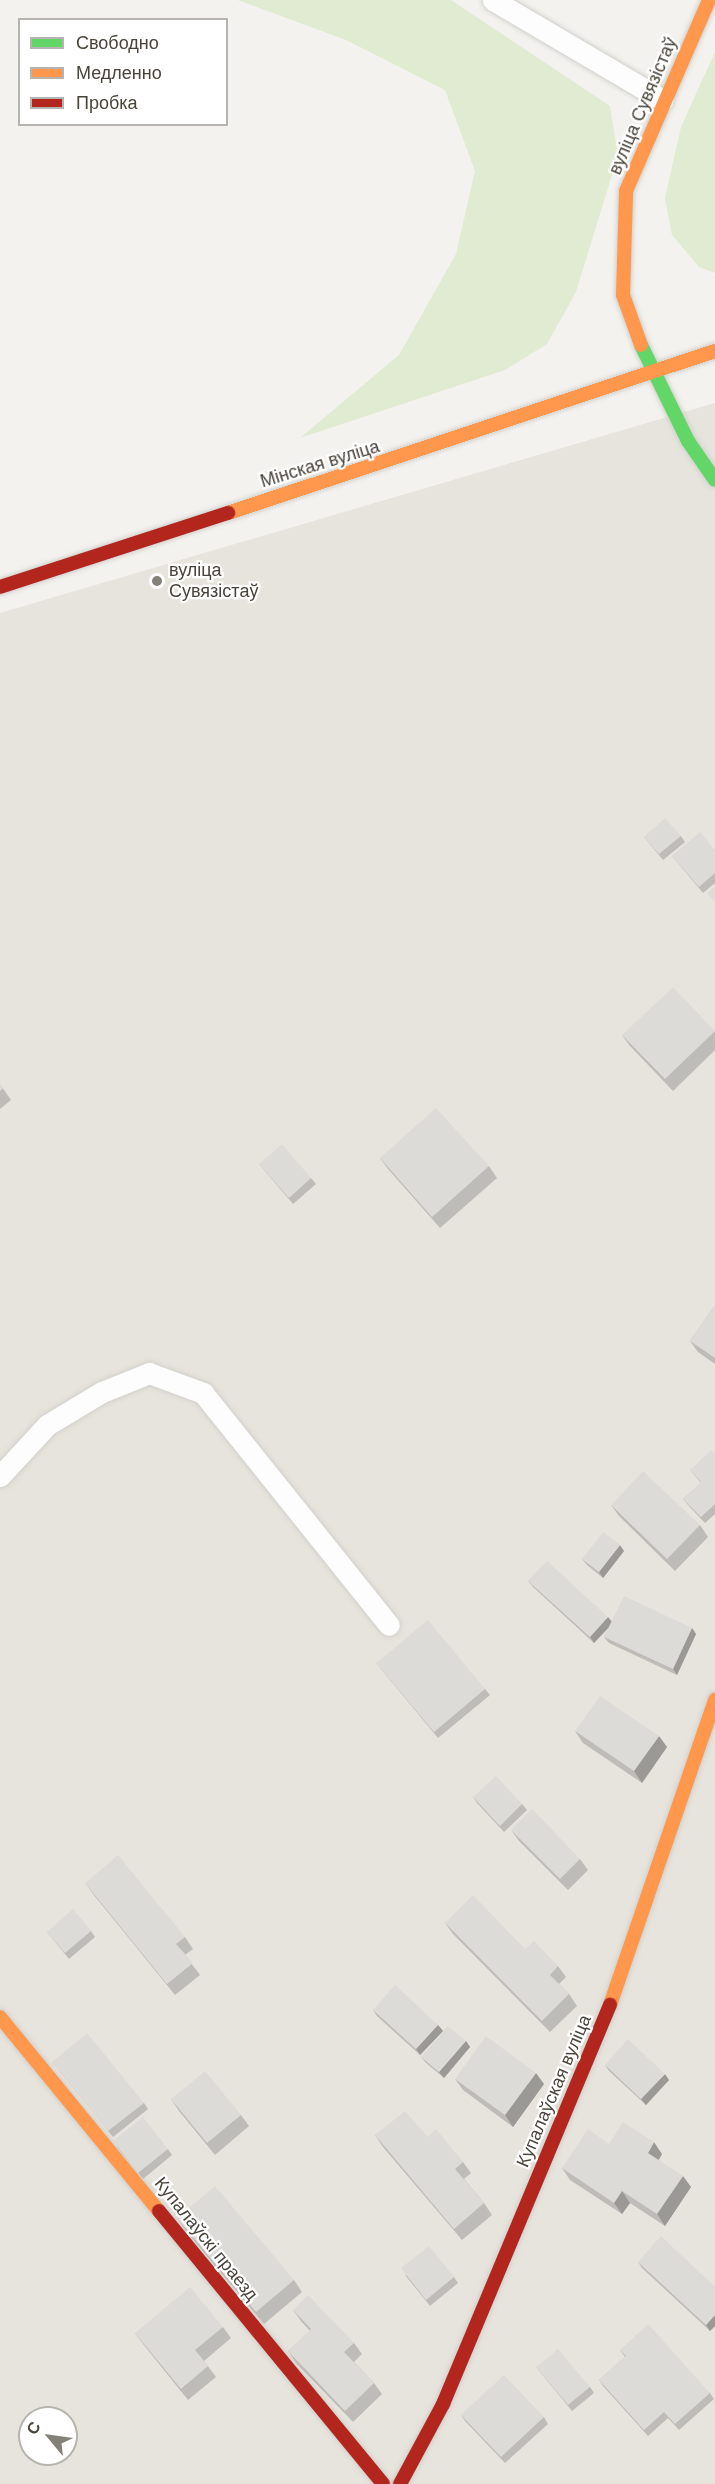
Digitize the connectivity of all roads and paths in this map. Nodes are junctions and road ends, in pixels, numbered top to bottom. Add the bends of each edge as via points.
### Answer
1 (493, 0) edge
2 (709, 0) edge
3 (663, 100) junction
4 (715, 351) edge
5 (650, 370) junction
6 (715, 480) edge
7 (0, 587) edge
8 (0, 1476) edge
9 (388, 1625) dead end
10 (715, 1700) edge
11 (709, 1752) edge
12 (0, 2017) edge
13 (383, 2484) edge
14 (400, 2484) edge

1 - 3 lane
2 - 3 street, вуліца Сувязістаў
3 - 5 street, вуліца Сувязістаў via 626,191 623,295
4 - 5 street, Мінская вуліца
5 - 6 street via 688,441
5 - 7 street, Мінская вуліца via 434,447
8 - 9 lane via 47,1425 102,1392 149,1373 203,1393
10 - 11 street, Купалаўская вуліца
11 - 14 street, Купалаўская вуліца via 611,2003 443,2404
12 - 13 street, Купалаўскі праезд

